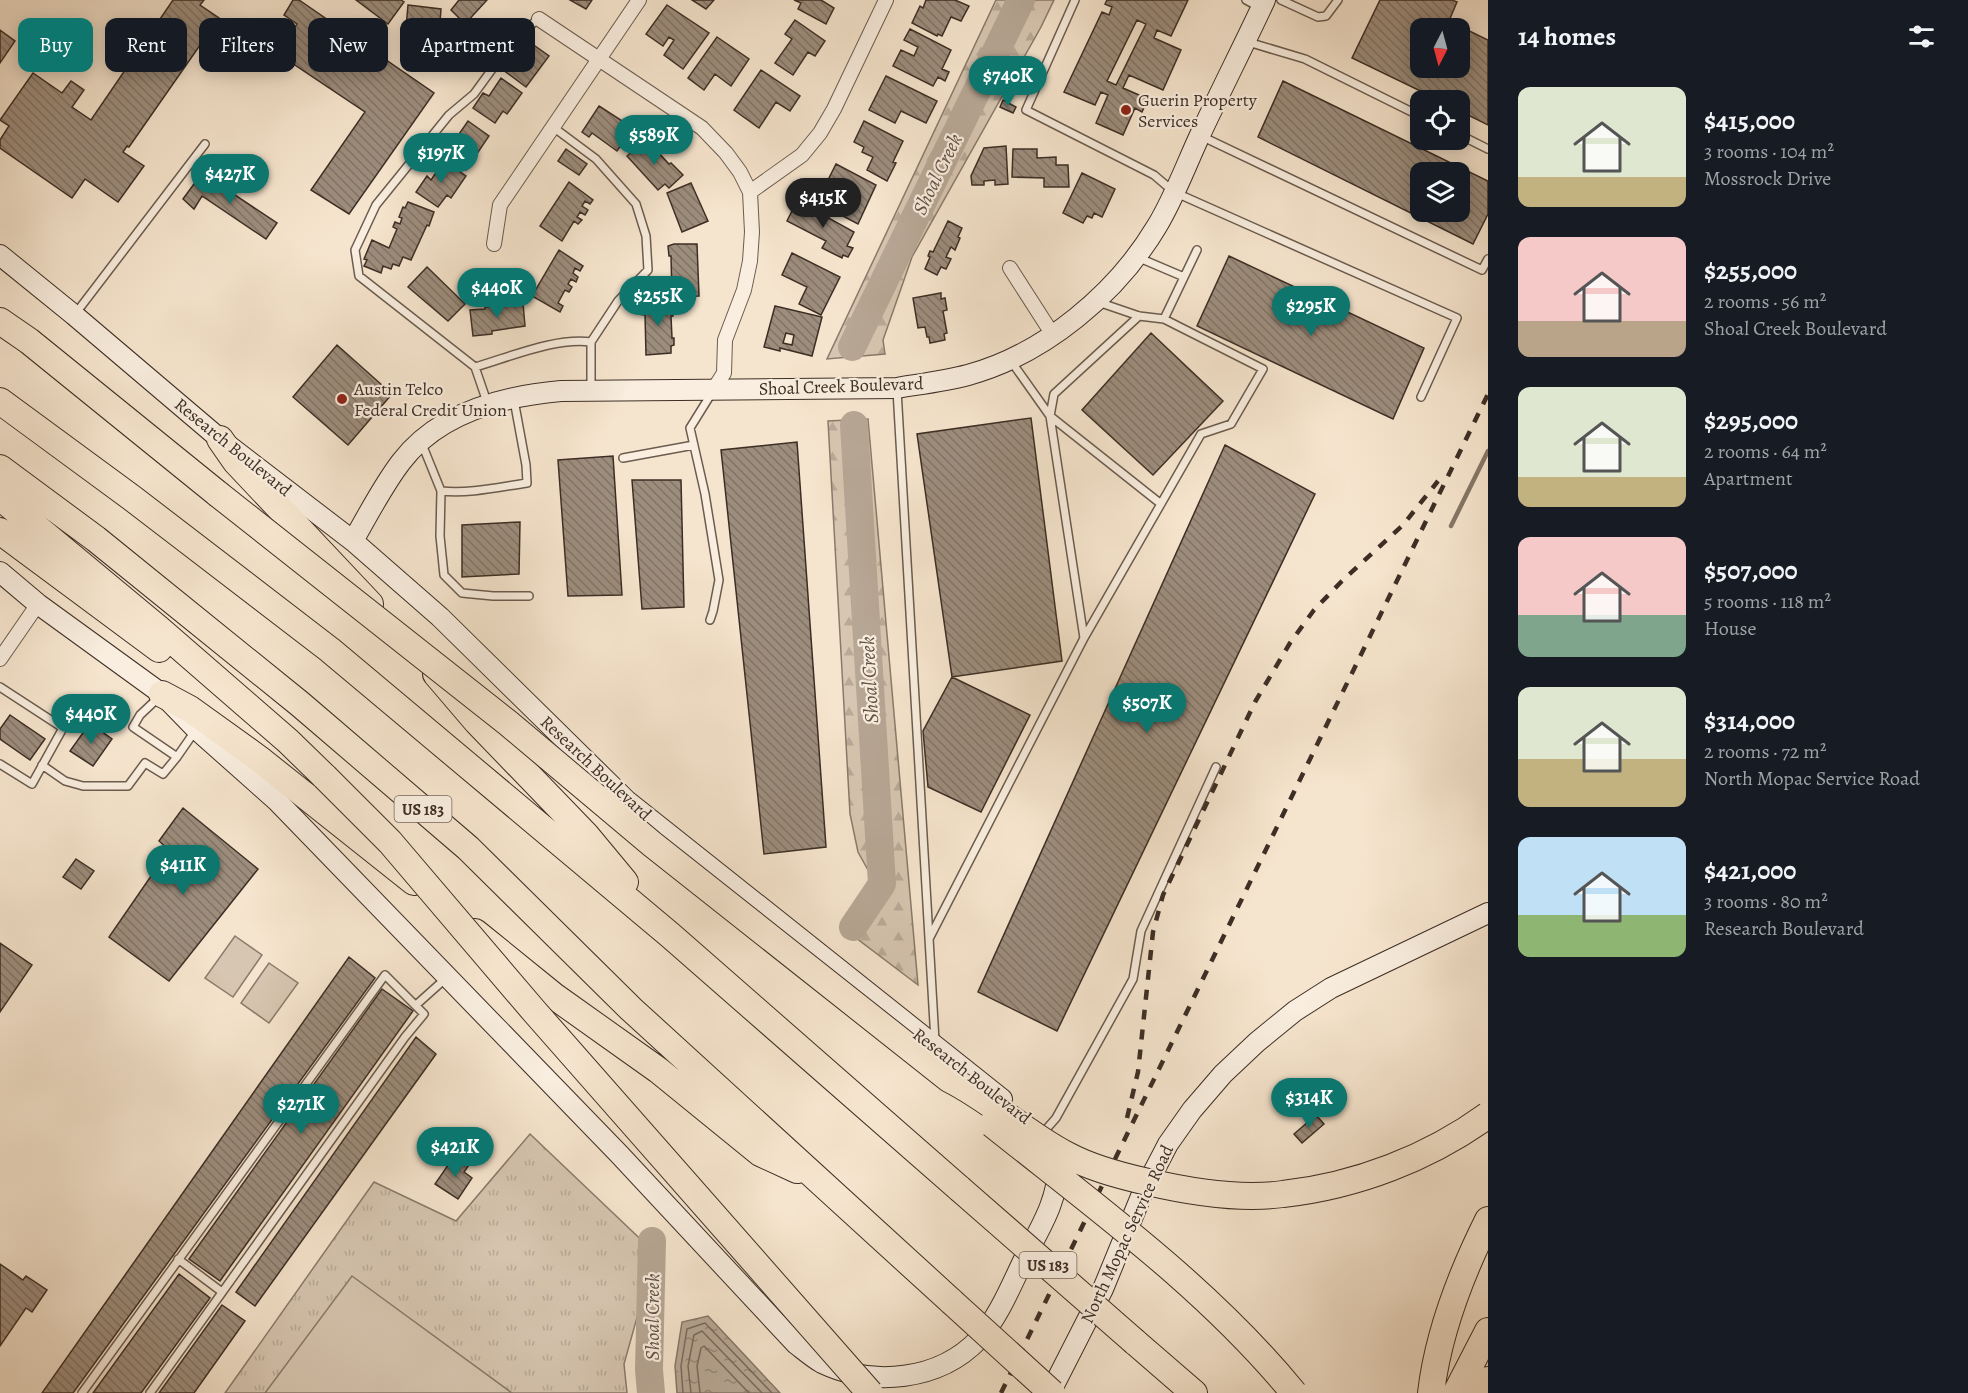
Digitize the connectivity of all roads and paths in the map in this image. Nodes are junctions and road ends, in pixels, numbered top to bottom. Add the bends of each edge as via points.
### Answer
1 (639, 0) edge
2 (886, 0) edge
3 (1076, 0) edge
4 (1281, 0) edge
5 (1338, 0) edge
6 (1258, 3) edge
7 (539, 19) joint
8 (1246, 41) junction
9 (598, 59) junction
10 (1410, 111) edge
11 (553, 127) junction
12 (1200, 135) junction
13 (1470, 140) edge
14 (205, 144) dead end
15 (1488, 149) edge
16 (750, 192) junction
17 (1174, 192) junction
18 (494, 244) dead end
19 (1197, 250) dead end
20 (0, 255) edge
21 (1136, 257) junction
22 (1488, 259) edge
23 (1010, 268) dead end
24 (1184, 277) junction
25 (1096, 301) junction
26 (0, 311) edge
27 (74, 315) junction
28 (1139, 316) junction
29 (1164, 319) junction
30 (0, 321) edge
31 (1053, 335) junction
32 (28, 340) junction
33 (591, 342) junction
34 (1010, 360) junction
35 (475, 367) junction
36 (897, 387) junction
37 (714, 389) junction
38 (591, 391) junction
39 (513, 397) junction
40 (1421, 397) dead end
41 (0, 401) edge
42 (488, 404) junction
43 (1050, 416) junction
44 (220, 439) junction
45 (421, 442) junction
46 (694, 445) junction
47 (623, 458) dead end
48 (0, 468) edge
49 (441, 491) junction
50 (0, 497) edge
51 (1161, 504) junction
52 (0, 531) edge
53 (352, 541) junction
54 (0, 572) edge
55 (529, 596) dead end
56 (38, 604) junction
57 (710, 620) dead end
58 (1084, 638) junction
59 (0, 659) edge
60 (0, 687) edge
61 (162, 694) junction
62 (196, 729) junction
63 (177, 757) junction
64 (0, 764) edge
65 (42, 765) junction
66 (1216, 768) dead end
67 (325, 777) junction
68 (1488, 913) edge
69 (670, 935) junction
70 (928, 941) junction
71 (447, 977) junction
72 (417, 1005) junction
73 (936, 1048) junction
74 (949, 1079) junction
75 (1488, 1115) edge
76 (1042, 1134) junction
77 (819, 1180) junction
78 (1488, 1220) edge
79 (178, 1259) junction
80 (222, 1292) junction
81 (1488, 1331) edge
82 (1488, 1380) edge
83 (82, 1393) edge
84 (150, 1393) edge
85 (870, 1393) edge
86 (1051, 1393) edge
87 (1194, 1393) edge
88 (1294, 1393) edge
89 (1431, 1393) edge
90 (1456, 1393) edge
91 (1481, 1393) edge

1 - 9 street
2 - 16 street via 820,133 802,155
3 - 17 lane via 1026,110 1155,176
4 - 5 lane via 1318,16 1326,16
6 - 8 main road, Shoal Creek Boulevard
7 - 9 street
7 - 35 lane via 517,35 474,94 448,115 376,205 355,250 359,276
8 - 10 lane via 1305,59
8 - 12 main road, Shoal Creek Boulevard
9 - 11 street
9 - 16 street via 702,128 726,153
11 - 18 street via 500,205
11 - 33 lane via 596,159 636,204 646,236 648,270 618,301
12 - 17 main road, Shoal Creek Boulevard
12 - 22 lane via 1482,270
13 - 15 lane
14 - 27 lane
16 - 37 street via 750,261 744,290 725,340 724,373
17 - 21 main road, Shoal Creek Boulevard via 1158,226
17 - 40 lane via 1456,318
19 - 24 lane
20 - 27 main road, Research Boulevard
21 - 24 lane
21 - 25 main road, Shoal Creek Boulevard
23 - 31 street
24 - 29 lane
25 - 28 lane
25 - 31 main road, Shoal Creek Boulevard
26 - 32 highway
27 - 44 main road, Research Boulevard
28 - 29 lane
28 - 43 lane via 1054,394
29 - 51 lane via 1263,369 1230,424 1201,434
30 - 32 highway
31 - 34 main road, Shoal Creek Boulevard
32 - 74 highway, bridge
33 - 35 lane via 559,342
33 - 38 lane
34 - 36 main road, Shoal Creek Boulevard via 970,375
34 - 43 lane
35 - 42 lane
36 - 37 main road, Shoal Creek Boulevard
36 - 70 lane
37 - 38 main road, Shoal Creek Boulevard
37 - 46 lane via 690,428
38 - 39 main road, Shoal Creek Boulevard
39 - 42 main road, Shoal Creek Boulevard
39 - 49 lane via 527,483
41 - 69 highway, US 183 via 297,623
42 - 45 main road, Shoal Creek Boulevard via 456,418
43 - 51 lane
43 - 58 lane
44 - 53 main road, Research Boulevard
44 - 69 highway via 236,462 586,835
45 - 49 lane
45 - 53 main road, Shoal Creek Boulevard via 401,461
46 - 47 lane
46 - 57 lane via 719,580
48 - 77 highway, US 183 via 96,539 384,774 468,848 632,1009
49 - 55 lane via 444,575 462,593
50 - 67 highway via 159,629
51 - 58 lane
52 - 67 highway
53 - 73 main road, Research Boulevard via 467,642 626,800
54 - 56 main road, Research Boulevard
56 - 59 street
56 - 61 main road, Research Boulevard
58 - 70 lane
60 - 65 lane via 63,728
61 - 62 main road, Research Boulevard
61 - 63 lane via 133,727
61 - 77 highway via 190,709 258,758 554,996 658,1070 760,1153
62 - 63 lane
62 - 71 main road, Research Boulevard via 277,801
63 - 65 lane via 163,774 145,763 128,786 83,786 65,781
64 - 65 lane via 32,784
66 - 76 lane via 1141,932 1133,979 1056,1118
67 - 85 highway, bridge via 390,842
68 - 86 main road, North Mopac Service Road via 1331,988 1288,1017 1223,1074 1168,1144
69 - 87 highway, US 183, bridge
70 - 73 lane
71 - 72 lane
71 - 76 main road, Research Boulevard via 796,1344 822,1362 863,1376 883,1378 932,1370 950,1362 978,1339 995,1318 1054,1194 1058,1167 1055,1151
72 - 79 lane via 385,975
72 - 80 lane via 424,1014
73 - 76 main road, Research Boulevard via 1032,1122
74 - 75 highway, bridge via 974,1091 1068,1155 1122,1176 1232,1195 1282,1195 1339,1185 1394,1167 1464,1132
74 - 88 highway, bridge via 964,1102 1186,1281 1266,1359
77 - 86 highway, US 183, bridge
78 - 89 highway via 1452,1302
79 - 80 lane
79 - 83 lane
80 - 84 lane
81 - 90 highway
82 - 91 highway

